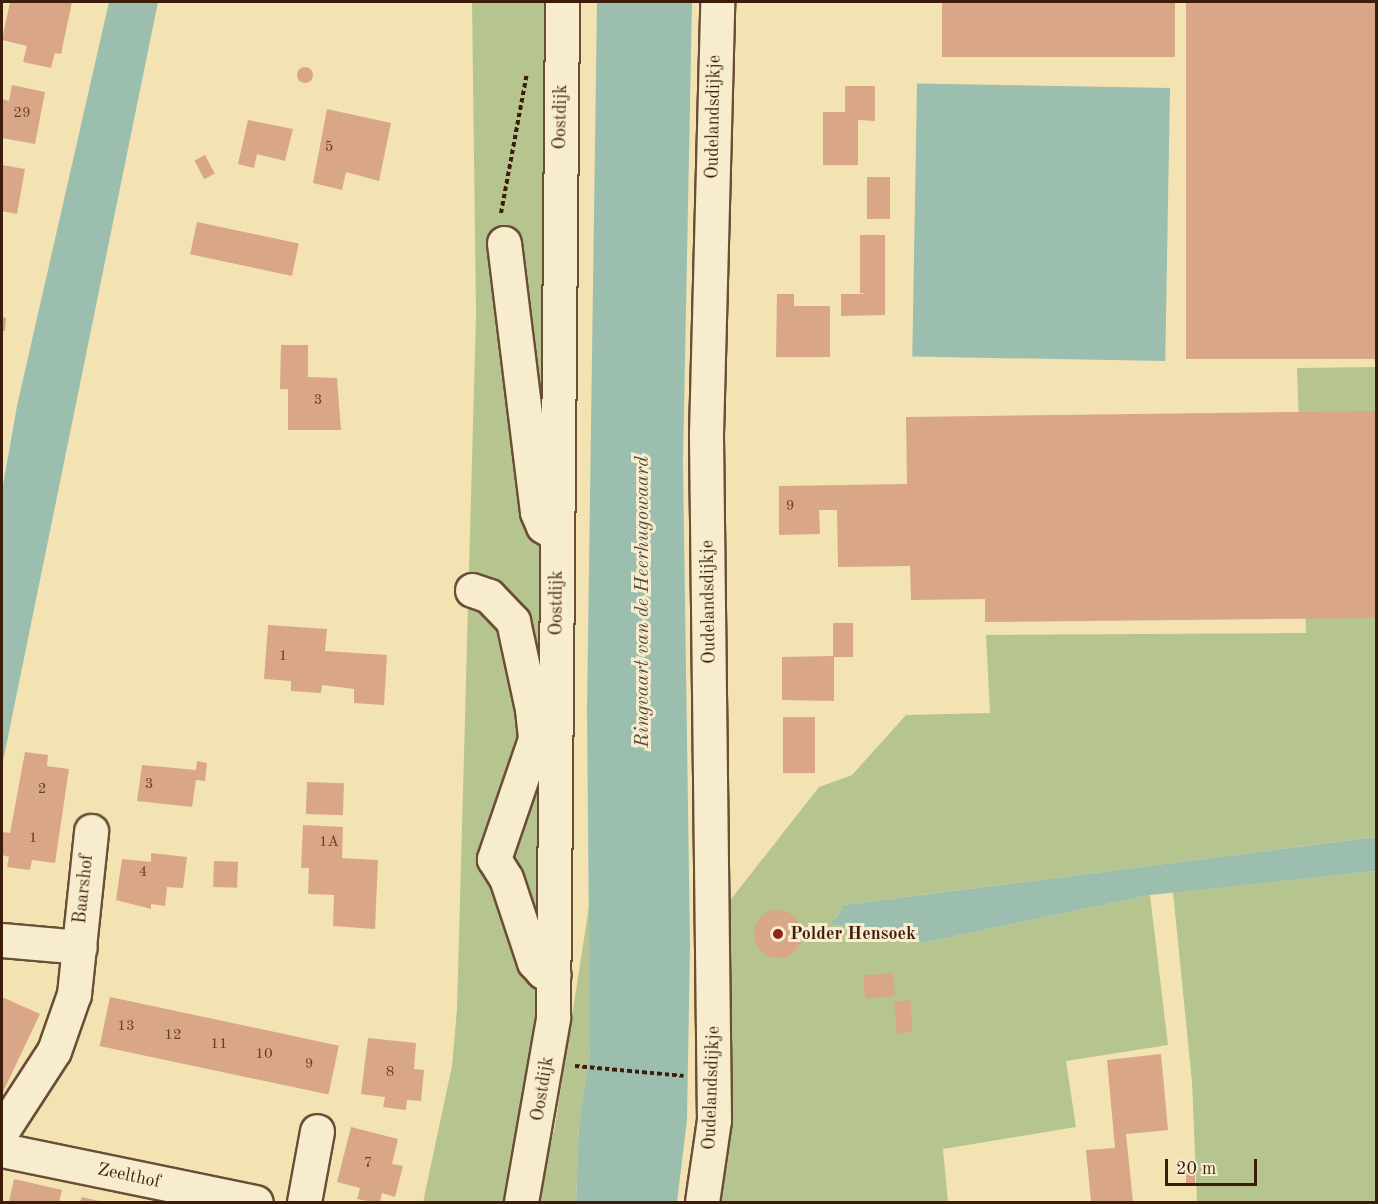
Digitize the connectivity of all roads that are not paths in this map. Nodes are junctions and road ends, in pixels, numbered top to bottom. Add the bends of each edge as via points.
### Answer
1 (562, 2) edge
2 (717, 2) edge
3 (504, 243) road end
4 (557, 534) junction
5 (472, 590) dead end
6 (546, 727) junction
7 (90, 831) dead end
8 (2, 940) edge
9 (80, 947) junction
10 (554, 975) junction
11 (2, 1131) edge
12 (317, 1131) dead end
13 (2, 1150) edge
14 (256, 1203) edge
15 (304, 1203) edge
16 (521, 1203) edge
17 (702, 1203) edge

1 - 4 street, Oostdijk
2 - 17 street, Oudelandsdijkje via 706,434 714,1120
3 - 4 street via 537,512 543,526
4 - 6 street, Oostdijk
5 - 6 street via 503,607 513,621
6 - 10 street, Oostdijk
6 - 10 street via 494,859 506,878 534,962 543,972
7 - 9 street, Baarshof
8 - 9 street
9 - 11 street, Baarshof via 74,994 54,1051
10 - 16 street, Oostdijk via 550,1043
12 - 15 street
13 - 14 street, Zeelthof

